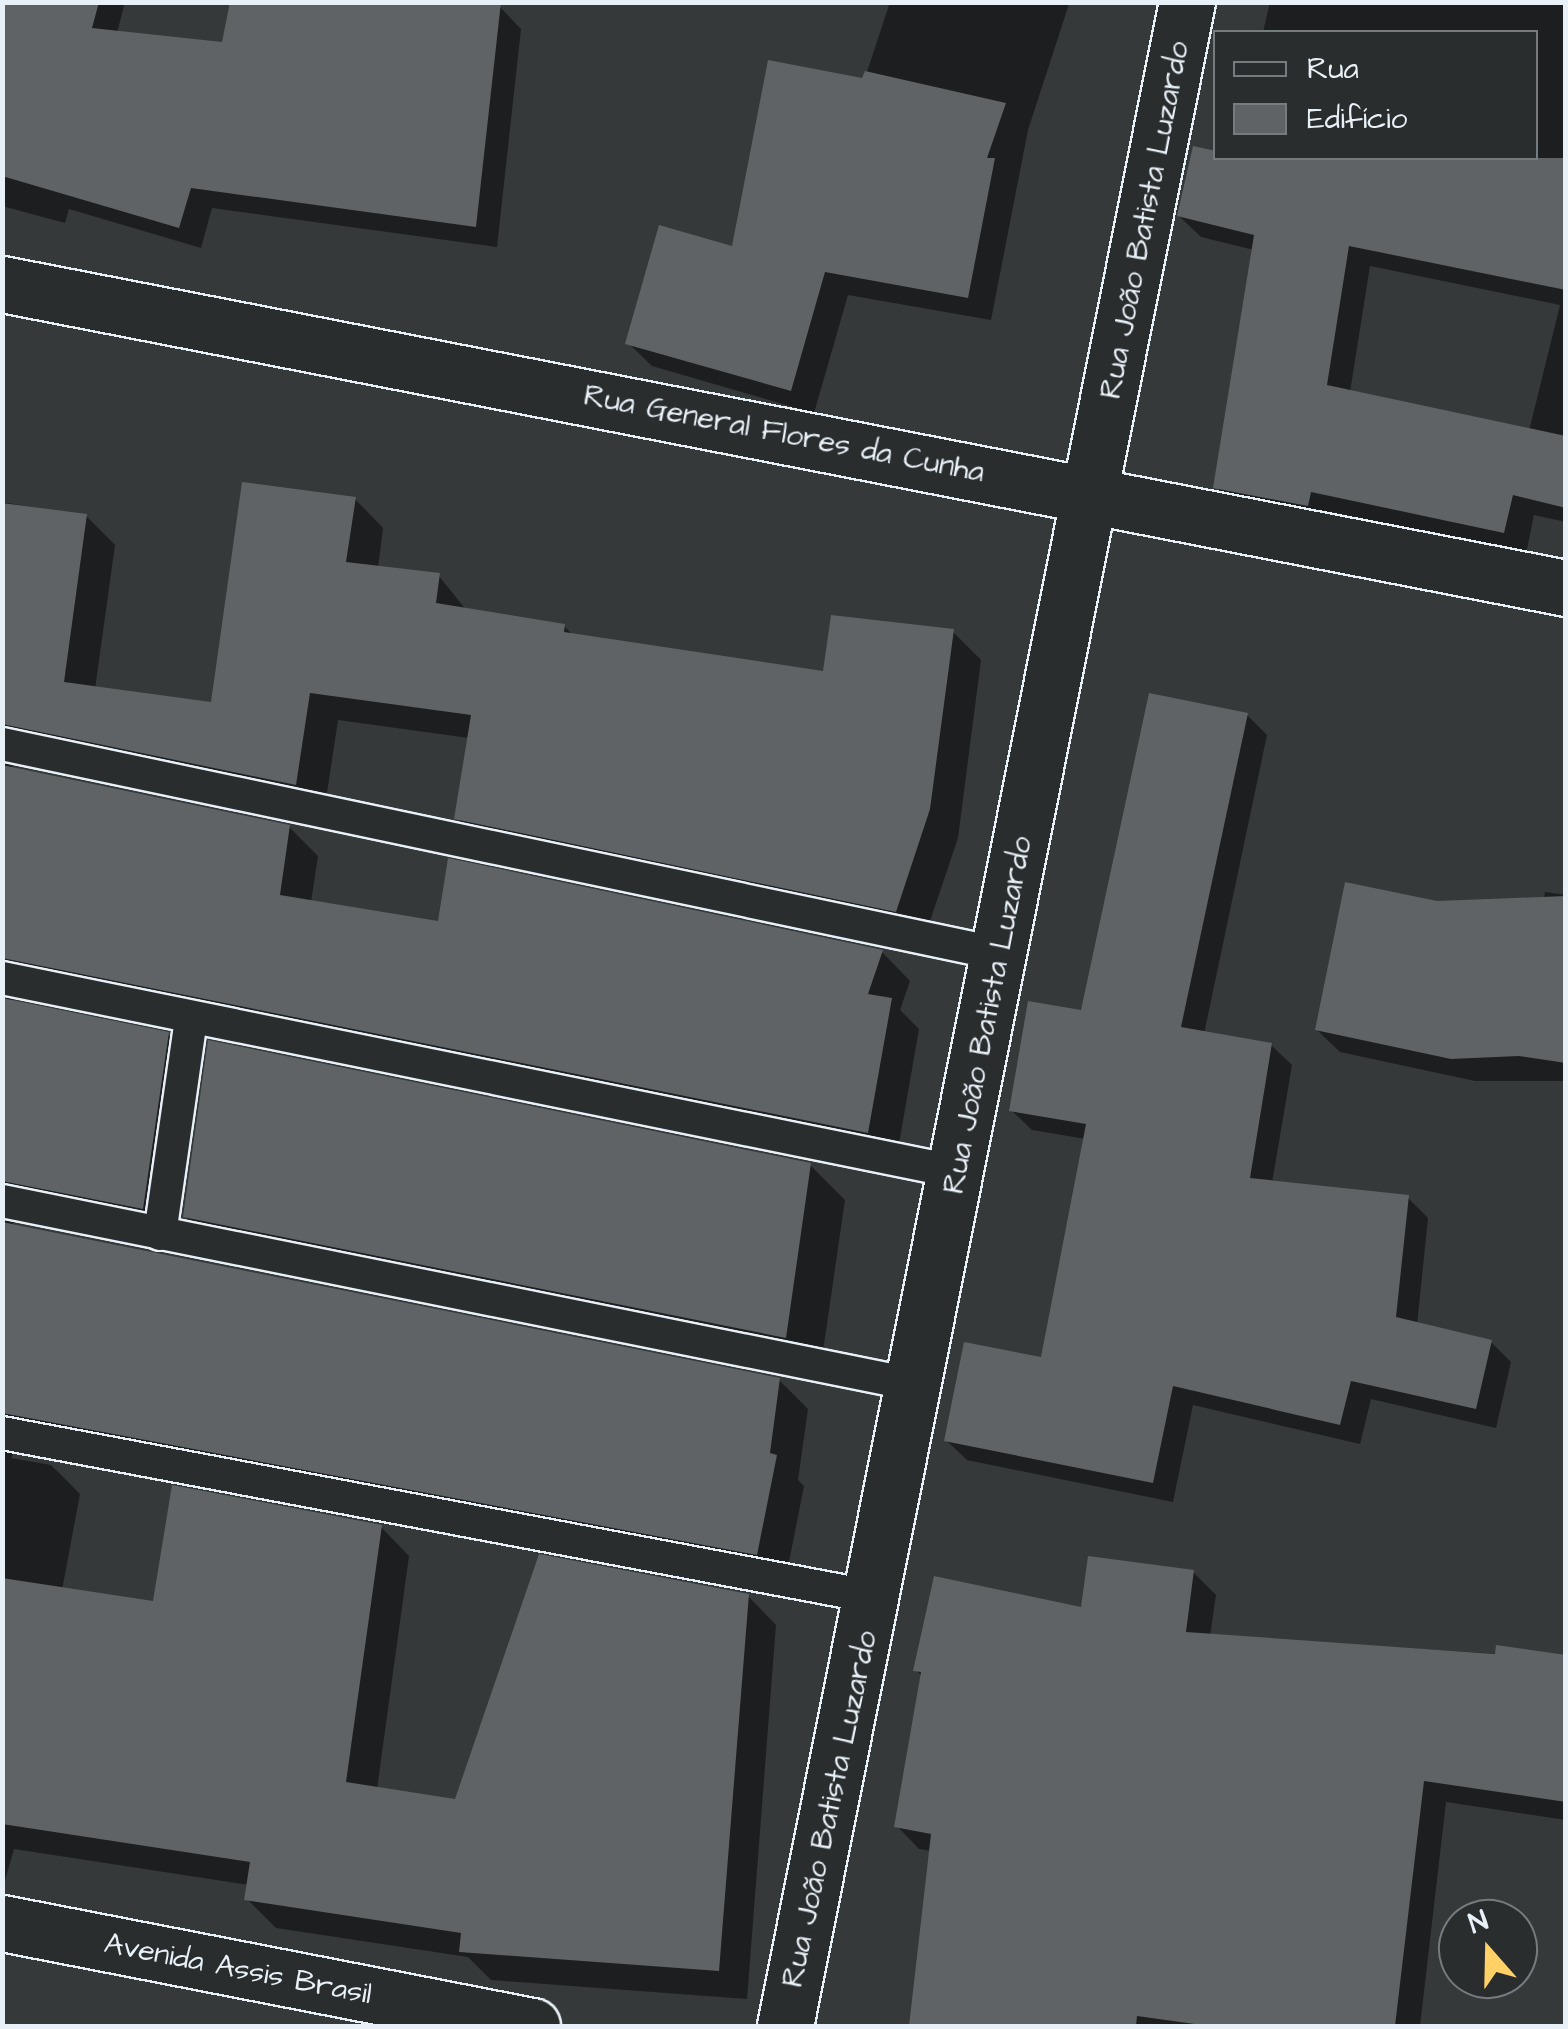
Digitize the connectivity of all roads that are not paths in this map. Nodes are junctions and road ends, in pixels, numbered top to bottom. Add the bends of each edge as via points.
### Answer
1 (1188, 2) edge
2 (2, 284) edge
3 (1091, 493) junction
4 (1566, 588) edge
5 (2, 744) edge
6 (1000, 954) junction
7 (2, 978) edge
8 (191, 1018) junction
9 (957, 1172) junction
10 (2, 1201) edge
11 (160, 1234) junction
12 (916, 1384) junction
13 (2, 1433) edge
14 (874, 1597) junction
15 (2, 1923) edge
16 (532, 2026) edge
17 (785, 2026) edge

1 - 3 street, Rua João Batista Luzardo
2 - 3 street, Rua General Flores da Cunha
3 - 4 street, Rua General Flores da Cunha
3 - 6 street, Rua João Batista Luzardo
5 - 6 lane
6 - 9 street, Rua João Batista Luzardo
7 - 8 lane
8 - 9 lane
8 - 11 lane
9 - 12 street, Rua João Batista Luzardo
10 - 11 lane
11 - 12 lane
12 - 14 street, Rua João Batista Luzardo
13 - 14 lane
14 - 17 street, Rua João Batista Luzardo
15 - 16 street, Avenida Assis Brasil

